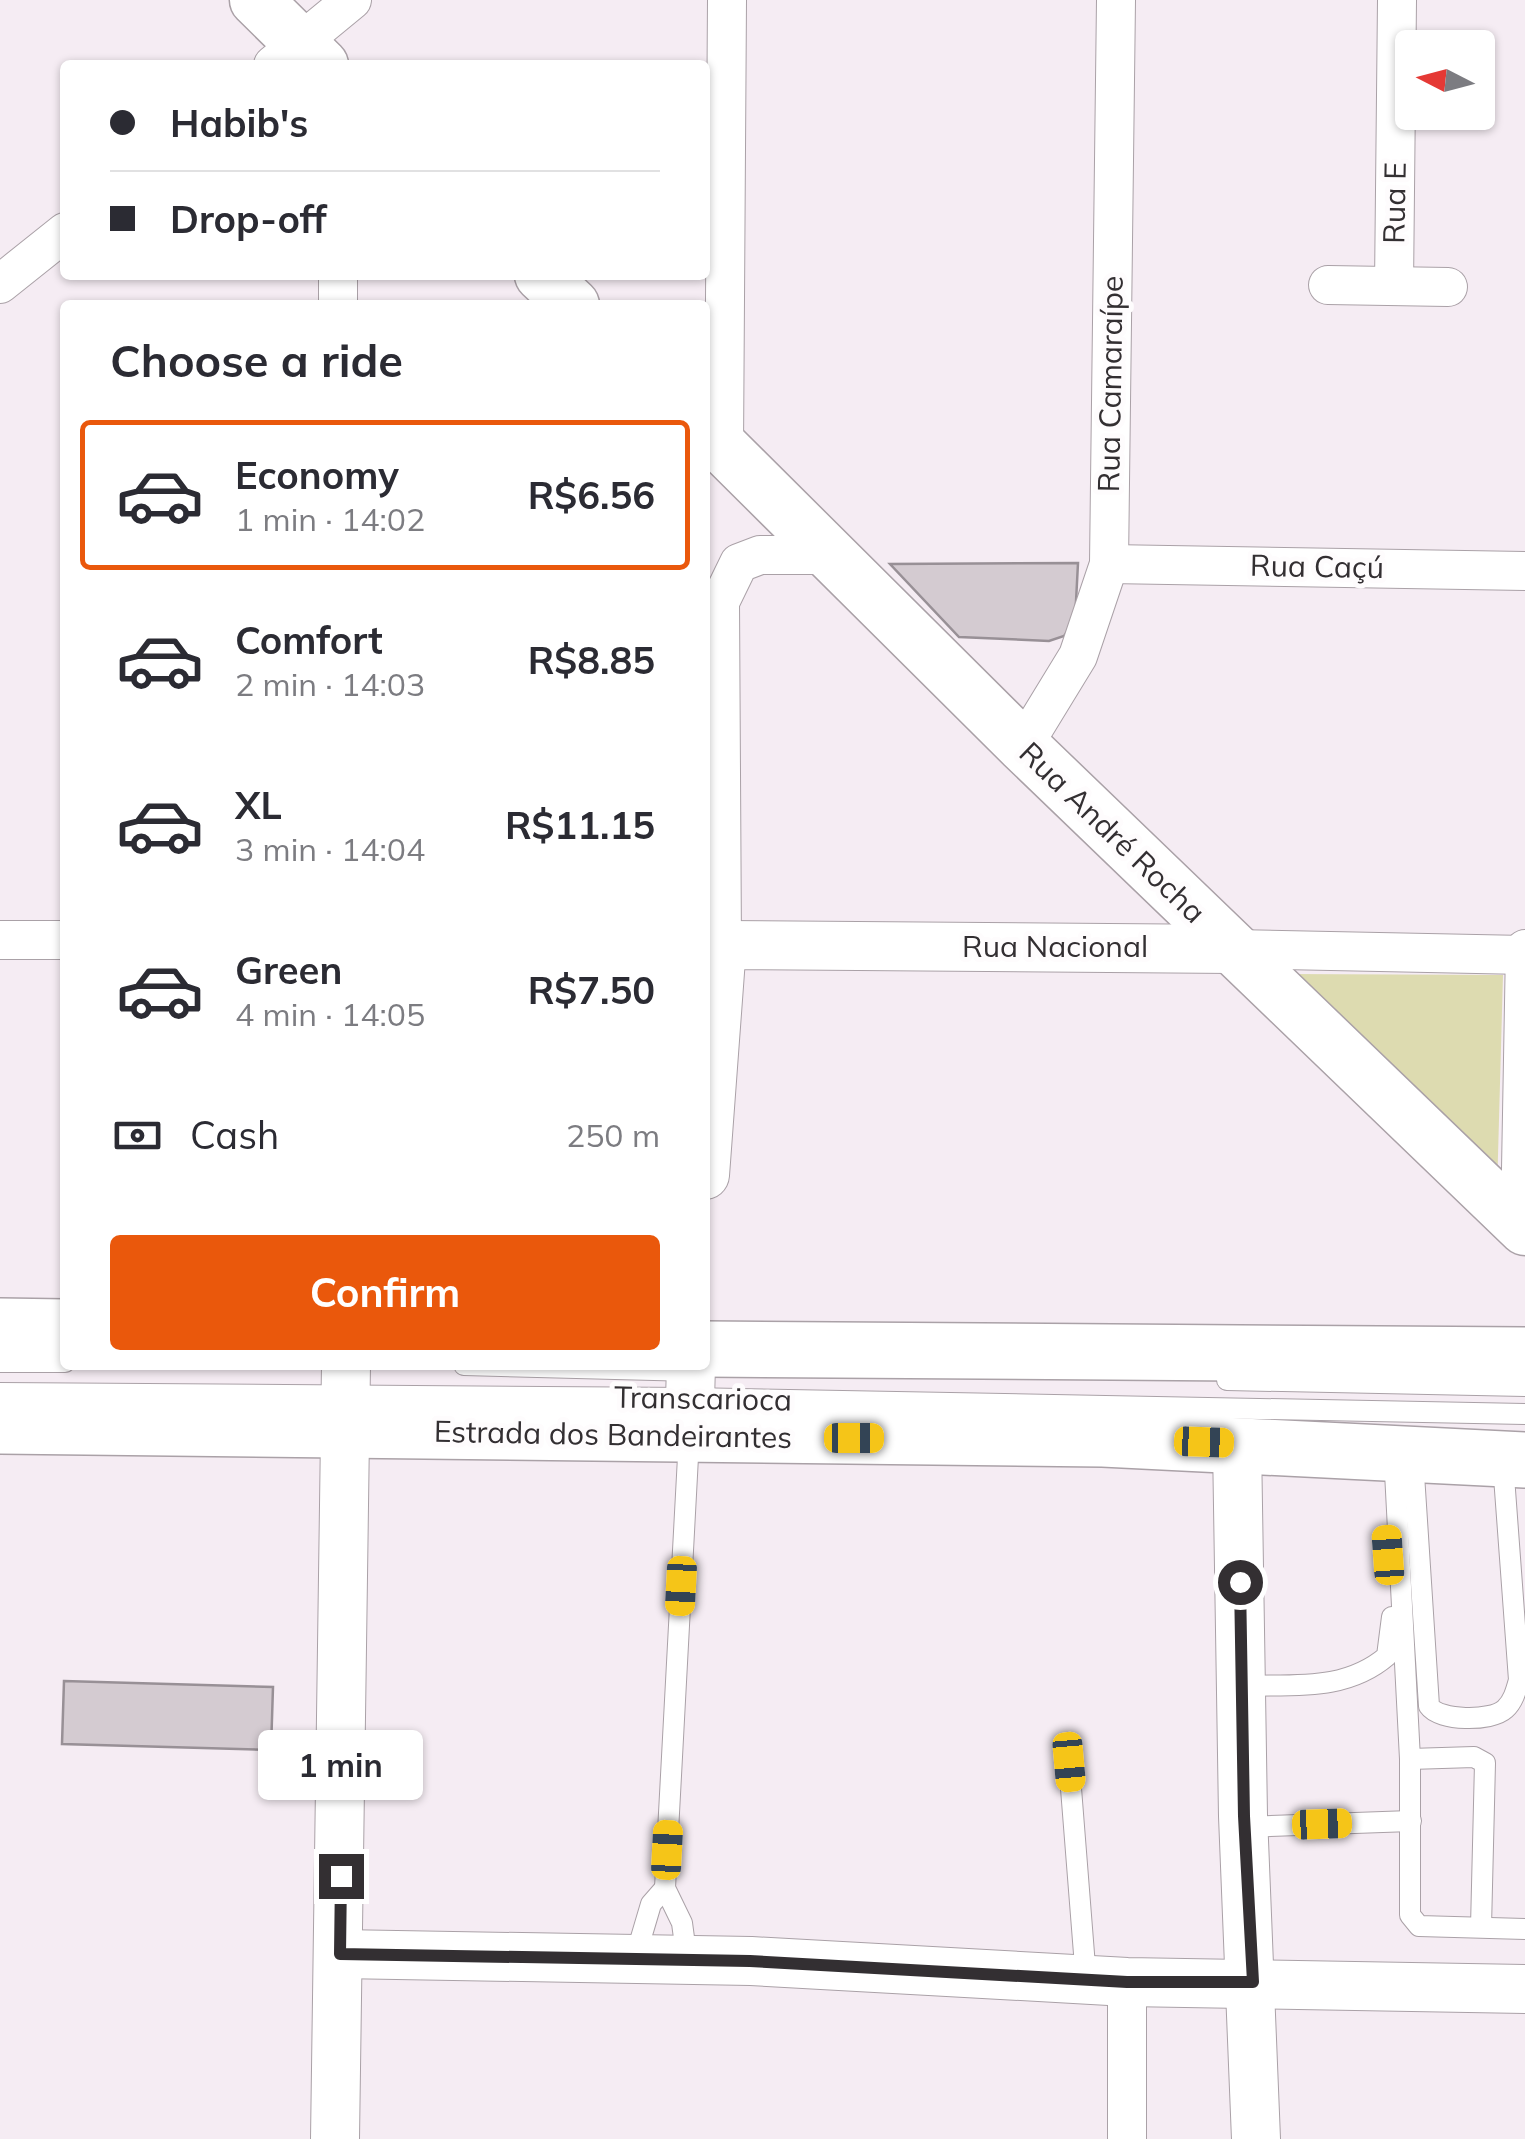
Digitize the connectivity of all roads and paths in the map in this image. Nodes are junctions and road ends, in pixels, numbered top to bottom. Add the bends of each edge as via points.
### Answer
1 (256, 0) edge
2 (352, 0) edge
3 (727, 0) edge
4 (1116, 0) edge
5 (1397, 0) edge
6 (298, 58) edge
7 (60, 236) edge
8 (546, 280) edge
9 (0, 284) edge
10 (1328, 285) dead end
11 (1394, 286) junction
12 (1448, 287) dead end
13 (568, 300) edge
14 (714, 439) edge
15 (831, 556) junction
16 (1110, 564) junction
17 (1525, 571) edge
18 (1023, 746) junction
19 (0, 940) edge
20 (60, 940) edge
21 (714, 945) edge
22 (1232, 949) junction
23 (1525, 952) edge
24 (710, 1047) edge
25 (1522, 1227) edge
26 (0, 1326) edge
27 (60, 1327) edge
28 (1525, 1355) edge
29 (0, 1362) edge
30 (60, 1362) edge
31 (524, 1370) edge
32 (808, 1372) dead end
33 (1200, 1380) dead end
34 (693, 1384) edge
35 (1525, 1386) edge
36 (0, 1393) edge
37 (347, 1397) edge
38 (0, 1426) edge
39 (1237, 1444) junction
40 (1518, 1444) edge
41 (1396, 1451) junction
42 (1242, 1686) junction
43 (1410, 1759) junction
44 (1069, 1762) dead end
45 (1411, 1821) junction
46 (1245, 1826) junction
47 (665, 1888) junction
48 (1481, 1927) junction
49 (1525, 1929) edge
50 (340, 1954) junction
51 (634, 1958) junction
52 (687, 1960) junction
53 (1106, 1980) junction
54 (1253, 1982) junction
55 (1525, 1989) edge
56 (335, 2139) edge
57 (1127, 2139) edge
58 (1256, 2139) edge

1 - 6 main road
2 - 6 street
3 - 14 street
4 - 16 street, Rua Camaraípe
5 - 11 street, Rua E
7 - 9 street
8 - 13 main road
10 - 11 street
11 - 12 street
14 - 15 main road, Rua André Rocha
15 - 18 main road, Rua André Rocha
15 - 21 street via 760,555 739,563 720,602
16 - 17 street, Rua Caçú
16 - 18 street, Rua Camaraípe via 1078,656
18 - 22 main road, Rua André Rocha
19 - 20 street
21 - 22 street, Rua Nacional
21 - 24 street
22 - 23 street, Rua Nacional
22 - 25 main road, Rua André Rocha
23 - 25 street
26 - 27 main road
28 - 34 main road, Estrada dos Bandeirantes
29 - 30 lane
31 - 34 lane, Transcarioca
32 - 34 lane, Transcarioca
33 - 35 lane
34 - 37 main road, Estrada dos Bandeirantes
34 - 39 main road, Estrada dos Bandeirantes
34 - 40 lane, Transcarioca
34 - 47 lane
36 - 37 lane
37 - 38 main road, Estrada dos Bandeirantes
37 - 50 street
39 - 41 main road, Estrada dos Bandeirantes
39 - 42 street
40 - 41 main road, Estrada dos Bandeirantes
40 - 41 lane via 1519,1680 1499,1714 1444,1718 1429,1706
41 - 42 lane via 1387,1656 1340,1683
41 - 43 lane
42 - 46 street
43 - 45 lane
43 - 48 lane via 1474,1757 1486,1763
44 - 53 lane
45 - 46 lane
45 - 48 lane via 1412,1923
46 - 54 street
47 - 51 lane via 651,1904
47 - 52 lane via 682,1923
48 - 49 lane
50 - 51 street
50 - 56 street
51 - 52 street
52 - 53 street
53 - 54 street
53 - 57 street
54 - 55 street
54 - 58 street

